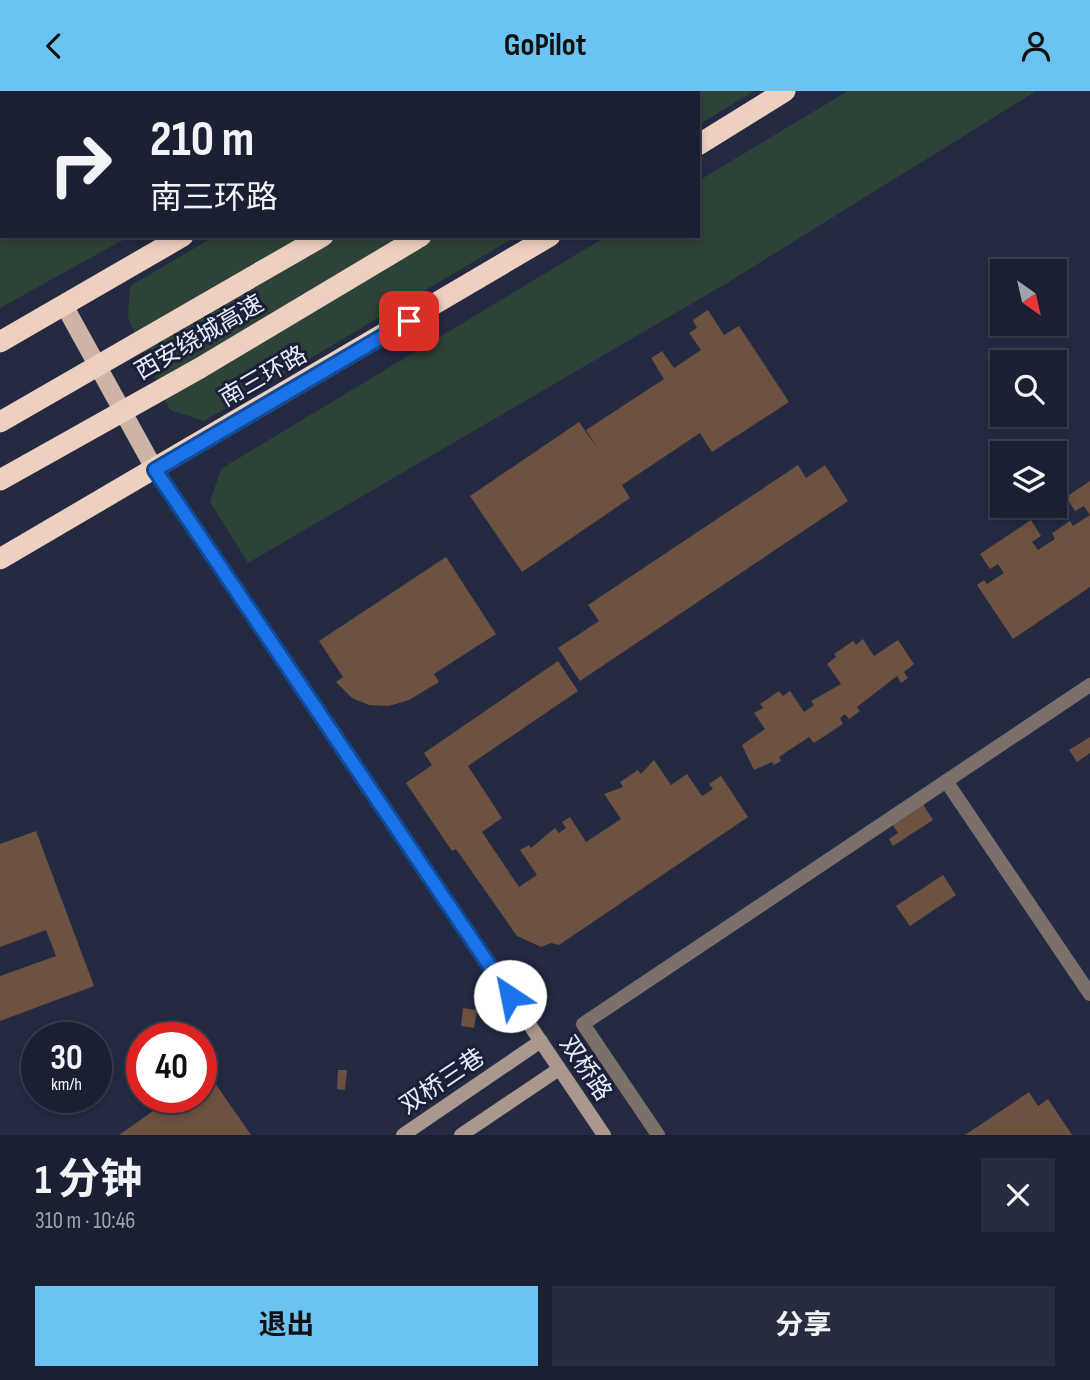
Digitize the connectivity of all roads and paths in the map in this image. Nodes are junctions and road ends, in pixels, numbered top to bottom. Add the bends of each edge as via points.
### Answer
1 (785, 91) edge
2 (700, 144) edge
3 (180, 238) edge
4 (320, 238) edge
5 (419, 238) edge
6 (547, 238) edge
7 (64, 305) junction
8 (0, 342) edge
9 (0, 422) edge
10 (155, 470) junction
11 (0, 480) edge
12 (0, 559) edge
13 (1090, 685) edge
14 (946, 781) junction
15 (1090, 994) edge
16 (541, 1041) junction
17 (559, 1069) junction
18 (403, 1135) edge
19 (461, 1135) edge
20 (604, 1135) edge
21 (658, 1135) edge

1 - 2 highway
3 - 7 highway
4 - 9 highway, 西安绕城高速, bridge
5 - 11 highway, 西安绕城高速, bridge
6 - 10 highway, 南三环路
7 - 8 highway
7 - 10 main road
10 - 12 highway, 南三环路
10 - 16 street, 双桥路
13 - 14 street
14 - 15 street
14 - 21 street via 583,1024
16 - 17 street, 双桥路
16 - 18 street, 双桥三巷
17 - 19 street
17 - 20 street, 双桥路

